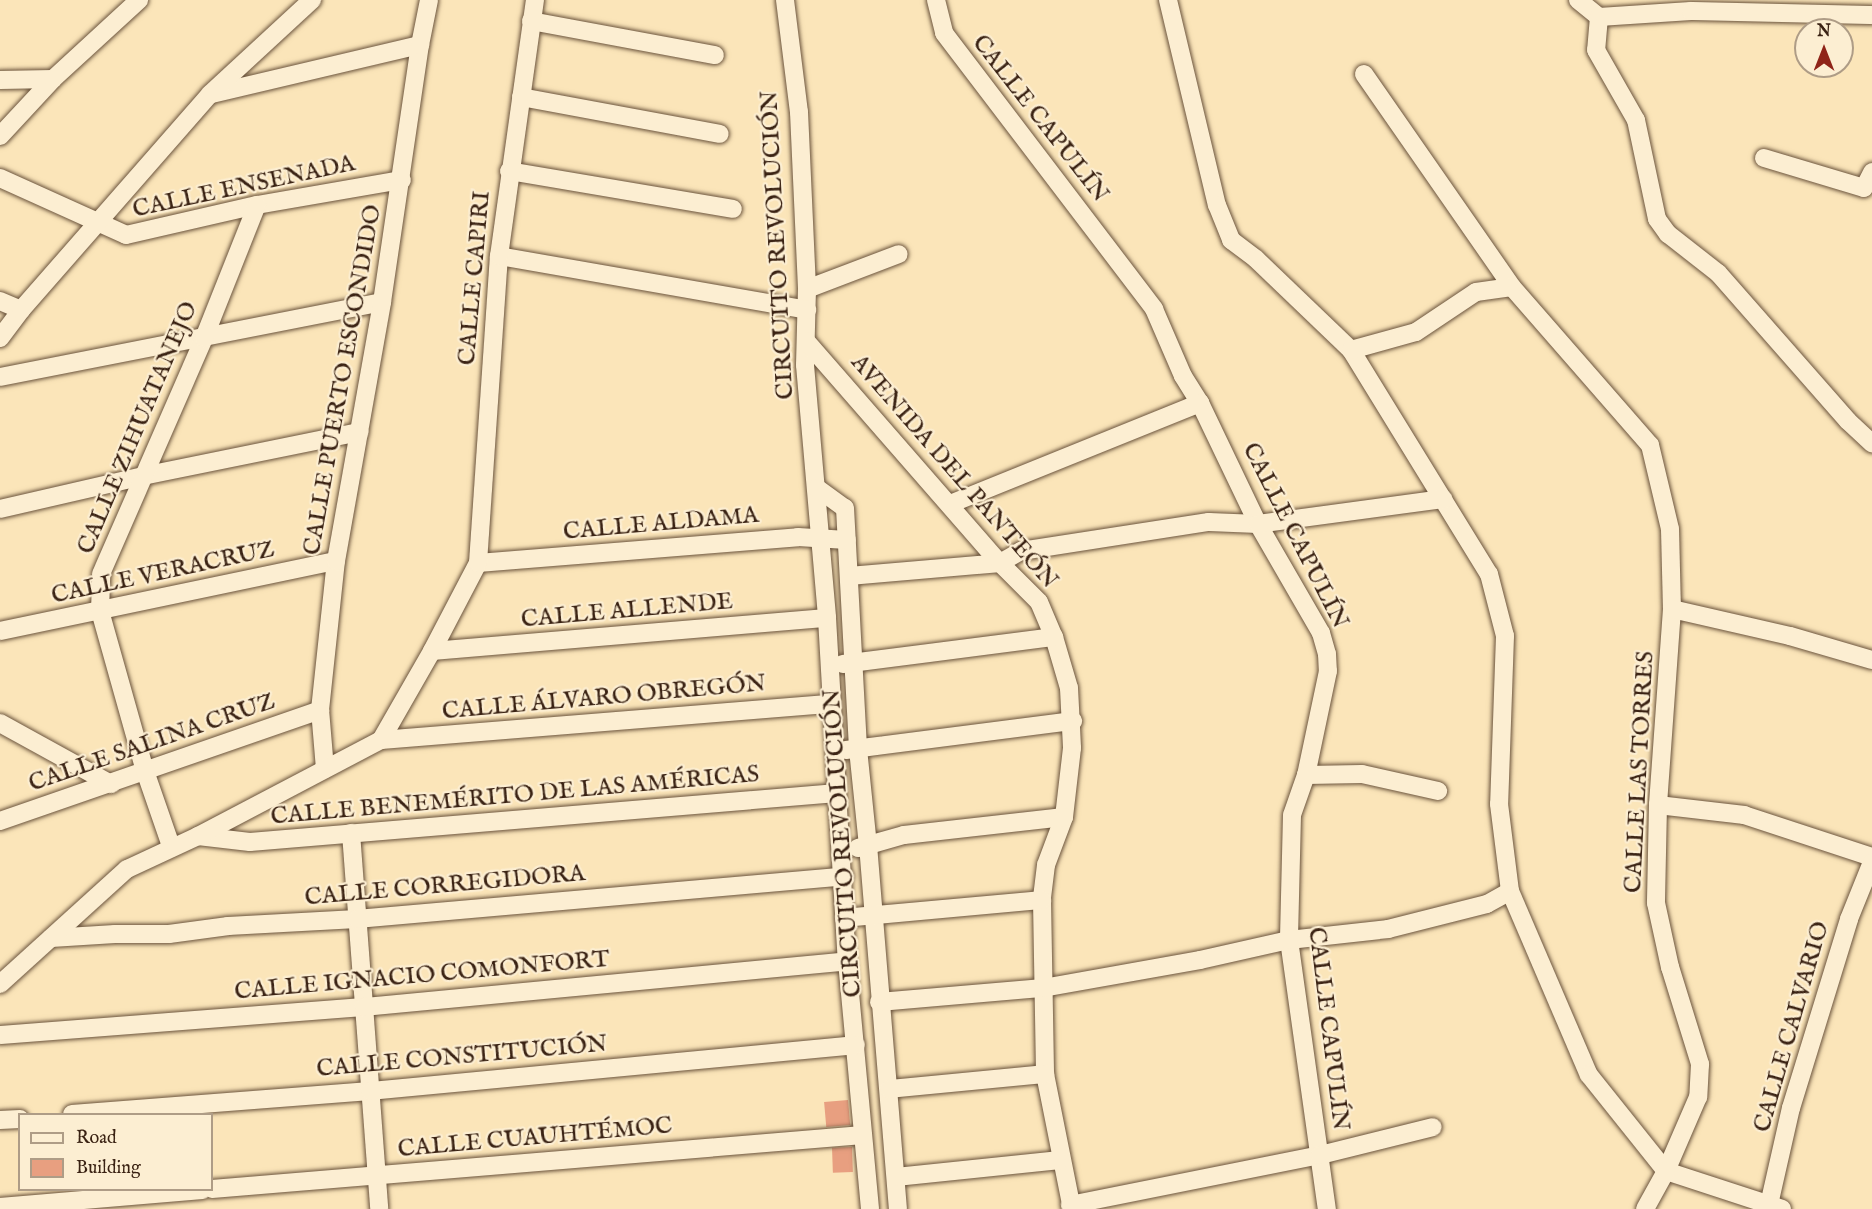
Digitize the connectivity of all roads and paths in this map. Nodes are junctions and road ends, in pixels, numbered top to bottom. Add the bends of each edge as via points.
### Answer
1 (139, 0) edge
2 (312, 0) edge
3 (429, 0) edge
4 (535, 0) edge
5 (785, 0) edge
6 (936, 0) edge
7 (1168, 0) edge
8 (1578, 0) edge
9 (1872, 15) edge
10 (1599, 17) junction
11 (531, 21) junction
12 (420, 45) junction
13 (715, 55) dead end
14 (1364, 74) dead end
15 (53, 79) junction
16 (0, 80) edge
17 (210, 94) junction
18 (521, 97) junction
19 (720, 134) dead end
20 (0, 136) edge
21 (1764, 158) dead end
22 (509, 171) junction
23 (0, 177) edge
24 (402, 180) junction
25 (1868, 180) edge
26 (257, 205) junction
27 (733, 209) dead end
28 (97, 224) junction
29 (899, 254) dead end
30 (499, 256) junction
31 (1512, 287) junction
32 (807, 290) junction
33 (0, 301) edge
34 (382, 302) junction
35 (21, 310) junction
36 (807, 310) junction
37 (0, 338) edge
38 (204, 338) junction
39 (806, 341) junction
40 (1350, 350) junction
41 (0, 377) edge
42 (1200, 404) junction
43 (360, 432) junction
44 (1872, 443) edge
45 (143, 476) junction
46 (817, 488) junction
47 (1443, 499) junction
48 (950, 504) junction
49 (0, 509) edge
50 (1258, 524) junction
51 (820, 540) junction
52 (847, 540) junction
53 (336, 561) junction
54 (1000, 562) junction
55 (478, 563) junction
56 (849, 576) junction
57 (1672, 609) junction
58 (100, 611) junction
59 (827, 618) junction
60 (0, 631) edge
61 (1054, 637) junction
62 (432, 651) junction
63 (1872, 660) edge
64 (854, 663) junction
65 (830, 666) junction
66 (831, 704) junction
67 (320, 710) junction
68 (1073, 721) junction
69 (0, 723) edge
70 (381, 740) junction
71 (858, 749) junction
72 (836, 751) junction
73 (325, 769) junction
74 (146, 771) junction
75 (1306, 775) junction
76 (111, 784) junction
77 (1438, 791) dead end
78 (837, 794) junction
79 (1658, 805) junction
80 (1064, 817) junction
81 (0, 821) edge
82 (351, 833) junction
83 (198, 836) junction
84 (868, 845) junction
85 (171, 846) junction
86 (842, 852) junction
87 (1872, 860) edge
88 (844, 876) junction
89 (1510, 891) junction
90 (1042, 900) junction
91 (872, 915) junction
92 (844, 918) junction
93 (357, 919) junction
94 (51, 938) junction
95 (1289, 940) junction
96 (847, 961) junction
97 (0, 984) edge
98 (1042, 988) junction
99 (879, 1002) junction
100 (364, 1007) junction
101 (0, 1035) edge
102 (855, 1045) junction
103 (1045, 1074) junction
104 (889, 1089) junction
105 (370, 1091) junction
106 (85, 1113) edge
107 (18, 1119) edge
108 (0, 1120) edge
109 (1433, 1127) dead end
110 (863, 1136) junction
111 (1320, 1155) junction
112 (1060, 1160) junction
113 (1666, 1171) junction
114 (377, 1174) junction
115 (896, 1177) junction
116 (213, 1189) edge
117 (190, 1191) edge
118 (0, 1207) edge
119 (1071, 1207) edge
120 (1773, 1207) edge
121 (379, 1209) edge
122 (870, 1209) edge
123 (898, 1209) edge
124 (1327, 1209) edge
125 (1646, 1209) edge

1 - 15 street
2 - 17 street
3 - 12 street, CALLE PUERTO ESCONDIDO
4 - 11 street, CALLE CAPIRI
5 - 32 street, CIRCUITO REVOLUCIÓN via 799,112
6 - 42 street, CALLE CAPULÍN via 944,33 1154,309 1183,376
7 - 40 street via 1217,205 1231,240 1256,259
8 - 10 street
9 - 10 street via 1691,11
10 - 44 street via 1596,50 1636,120 1658,219 1668,234 1718,273 1848,421
11 - 13 street
11 - 18 street, CALLE CAPIRI
12 - 17 street
12 - 24 street, CALLE PUERTO ESCONDIDO
14 - 31 street, CALLE LAS TORRES
15 - 16 street
15 - 20 street
17 - 28 street
18 - 19 street
18 - 22 street, CALLE CAPIRI
21 - 25 street
22 - 27 street
22 - 30 street, CALLE CAPIRI
23 - 28 street, CALLE ENSENADA
24 - 26 street, CALLE ENSENADA
24 - 34 street, CALLE PUERTO ESCONDIDO
26 - 28 street, CALLE ENSENADA via 126,235
26 - 38 street, CALLE ZIHUATANEJO
28 - 35 street
29 - 32 street
30 - 36 street
30 - 55 street, CALLE CAPIRI
31 - 40 street via 1476,292 1416,332
31 - 57 street, CALLE LAS TORRES via 1650,445 1670,529
32 - 36 street, CIRCUITO REVOLUCIÓN
33 - 35 street
34 - 38 street
34 - 43 street, CALLE PUERTO ESCONDIDO
35 - 37 street
36 - 39 street, CIRCUITO REVOLUCIÓN
38 - 41 street
38 - 45 street, CALLE ZIHUATANEJO
39 - 46 street, CIRCUITO REVOLUCIÓN
39 - 48 street, AVENIDA DEL PANTEÓN
40 - 47 street
42 - 48 street
42 - 50 street, CALLE CAPULÍN
43 - 45 street
43 - 53 street, CALLE PUERTO ESCONDIDO
45 - 49 street
45 - 58 street, CALLE ZIHUATANEJO via 101,574
46 - 51 street, CIRCUITO REVOLUCIÓN
46 - 52 street, CIRCUITO REVOLUCIÓN via 845,508
47 - 50 street
47 - 89 street via 1489,574 1505,636 1499,804
48 - 54 street, AVENIDA DEL PANTEÓN
50 - 54 street via 1209,522 1086,539 1021,551
50 - 75 street, CALLE CAPULÍN via 1321,633 1327,654 1328,671
51 - 52 street, CALLE ALDAMA
51 - 55 street, CALLE ALDAMA via 798,537
51 - 59 street, CIRCUITO REVOLUCIÓN
52 - 56 street, CIRCUITO REVOLUCIÓN
53 - 58 street, CALLE VERACRUZ
53 - 67 street, CALLE PUERTO ESCONDIDO
54 - 56 street
54 - 61 street, AVENIDA DEL PANTEÓN via 1039,602
55 - 62 street
56 - 64 street, CIRCUITO REVOLUCIÓN
57 - 63 street
57 - 79 street, CALLE LAS TORRES
58 - 60 street, CALLE VERACRUZ
58 - 74 street, CALLE ZIHUATANEJO
59 - 62 street, CALLE ALLENDE
59 - 65 street, CIRCUITO REVOLUCIÓN
61 - 64 street
61 - 68 street, AVENIDA DEL PANTEÓN via 1069,688
62 - 70 street
64 - 65 street
64 - 71 street, CIRCUITO REVOLUCIÓN
65 - 66 street, CIRCUITO REVOLUCIÓN
66 - 70 street, CALLE ÁLVARO OBREGÓN
66 - 72 street, CIRCUITO REVOLUCIÓN
67 - 73 street, CALLE PUERTO ESCONDIDO
67 - 74 street, CALLE SALINA CRUZ
68 - 71 street
68 - 80 street, AVENIDA DEL PANTEÓN
69 - 76 street
70 - 73 street
71 - 72 street
71 - 84 street, CIRCUITO REVOLUCIÓN
72 - 78 street, CIRCUITO REVOLUCIÓN
73 - 83 street
74 - 76 street, CALLE SALINA CRUZ
74 - 85 street, CALLE ZIHUATANEJO
75 - 77 street via 1362,774
75 - 95 street, CALLE CAPULÍN via 1292,815
76 - 81 street, CALLE SALINA CRUZ
78 - 82 street, CALLE BENEMÉRITO DE LAS AMÉRICAS
78 - 86 street, CIRCUITO REVOLUCIÓN
79 - 87 street via 1744,815
79 - 113 street, CALLE LAS TORRES via 1656,903 1670,967 1700,1064 1698,1097
80 - 84 street via 904,835
80 - 90 street, AVENIDA DEL PANTEÓN via 1046,865
82 - 83 street, CALLE BENEMÉRITO DE LAS AMÉRICAS via 250,842
82 - 93 street
83 - 85 street
84 - 86 street
84 - 91 street, CIRCUITO REVOLUCIÓN
85 - 94 street via 127,869
86 - 88 street, CIRCUITO REVOLUCIÓN
87 - 120 street, CALLE CALVARIO via 1849,919 1794,1097
88 - 92 street, CIRCUITO REVOLUCIÓN
88 - 93 street, CALLE CORREGIDORA
89 - 95 street via 1487,904 1388,929
89 - 113 street via 1589,1075
90 - 91 street
90 - 98 street, AVENIDA DEL PANTEÓN
91 - 92 street
91 - 99 street, CIRCUITO REVOLUCIÓN
92 - 96 street, CIRCUITO REVOLUCIÓN
93 - 94 street, CALLE CORREGIDORA via 228,926 170,934
93 - 100 street
94 - 97 street
95 - 98 street
95 - 111 street, CALLE CAPULÍN
96 - 100 street, CALLE IGNACIO COMONFORT
96 - 102 street, CIRCUITO REVOLUCIÓN
98 - 99 street
98 - 103 street, AVENIDA DEL PANTEÓN
99 - 104 street, CIRCUITO REVOLUCIÓN
100 - 101 street, CALLE IGNACIO COMONFORT
100 - 105 street
102 - 105 street, CALLE CONSTITUCIÓN
102 - 110 street, CIRCUITO REVOLUCIÓN
103 - 104 street
103 - 112 street, AVENIDA DEL PANTEÓN
104 - 115 street, CIRCUITO REVOLUCIÓN
105 - 106 street, CALLE CONSTITUCIÓN
105 - 114 street
107 - 108 street
109 - 111 street
110 - 114 street, CALLE CUAUHTÉMOC
110 - 122 street, CIRCUITO REVOLUCIÓN
111 - 119 street
111 - 124 street, CALLE CAPULÍN
112 - 115 street
112 - 119 street, AVENIDA DEL PANTEÓN
113 - 120 street
113 - 125 street, CALLE LAS TORRES
114 - 116 street, CALLE CUAUHTÉMOC
114 - 121 street
115 - 123 street, CIRCUITO REVOLUCIÓN
117 - 118 street

